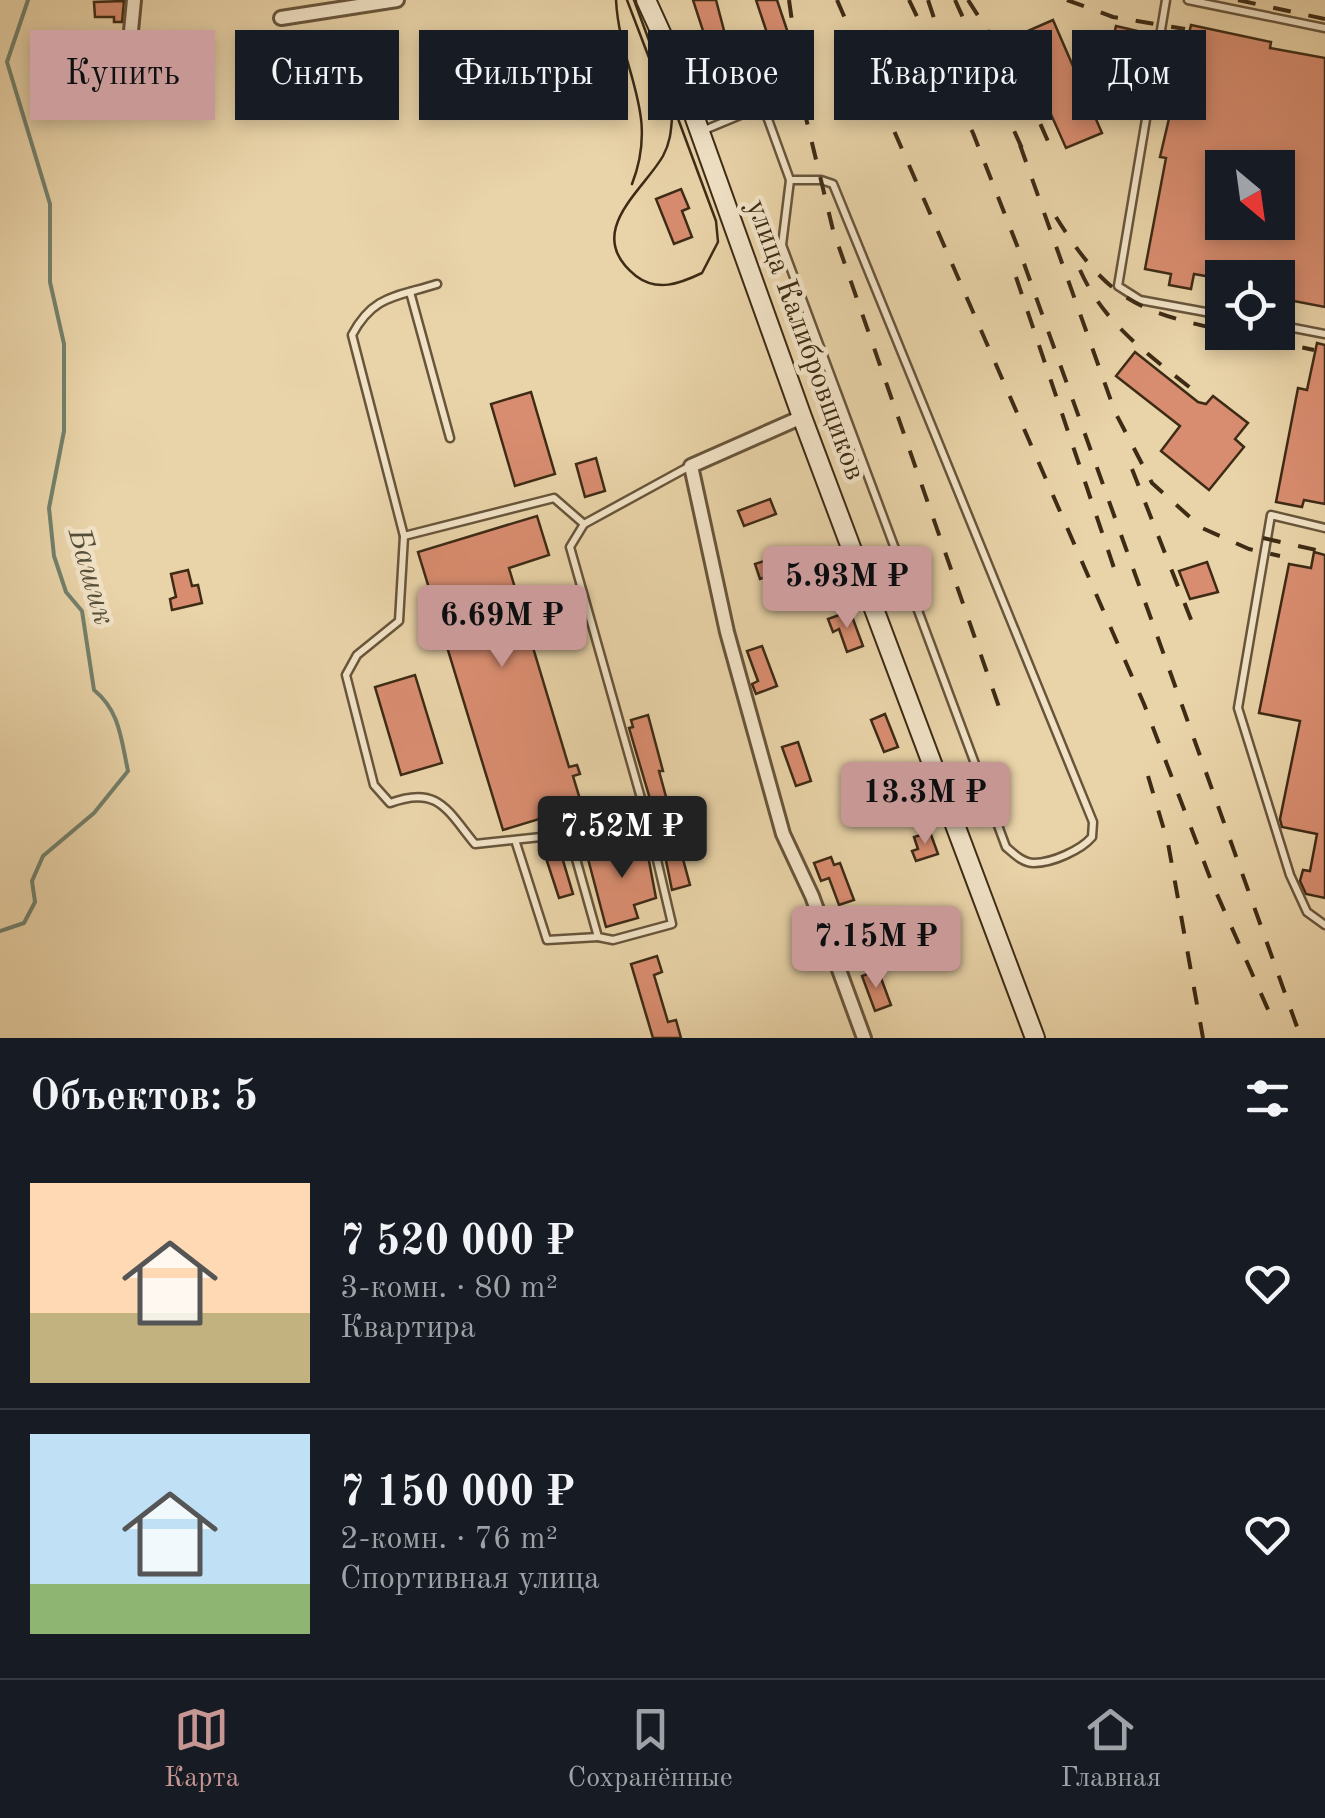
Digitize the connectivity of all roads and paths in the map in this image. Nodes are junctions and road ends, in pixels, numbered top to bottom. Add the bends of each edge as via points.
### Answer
1 (134, 0) edge
2 (397, 0) edge
3 (646, 0) edge
4 (1166, 0) edge
5 (1188, 0) edge
6 (280, 18) dead end
7 (1325, 28) edge
8 (131, 30) edge
9 (700, 132) junction
10 (790, 180) junction
11 (436, 284) dead end
12 (410, 292) junction
13 (1205, 312) edge
14 (1295, 328) edge
15 (1325, 334) edge
16 (802, 418) junction
17 (450, 438) dead end
18 (691, 466) junction
19 (584, 524) junction
20 (1325, 528) edge
21 (404, 536) junction
22 (516, 843) junction
23 (1325, 925) edge
24 (598, 937) junction
25 (864, 1038) edge
26 (1035, 1038) edge

1 - 8 street
2 - 6 street
3 - 9 street, улица Калибровщиков
4 - 13 lane via 1118,286 1140,300
5 - 7 lane
9 - 10 lane via 755,108 765,111
9 - 16 street, улица Калибровщиков
10 - 10 lane via 833,184 1092,822 1083,848 1034,863 1006,847 782,246
11 - 12 lane
12 - 17 lane
12 - 21 lane via 376,303 352,335
14 - 15 lane
16 - 18 street
16 - 26 street, улица Калибровщиков
18 - 19 lane
18 - 25 street via 782,834
19 - 21 lane via 554,498
19 - 24 lane via 570,547 572,559 672,924 612,940
20 - 23 lane via 1271,515 1238,708 1290,875 1307,912
21 - 22 lane via 399,622 357,655 346,675 374,785 390,803 424,795 442,802 475,844
22 - 24 lane via 547,940
22 - 24 lane via 570,834

